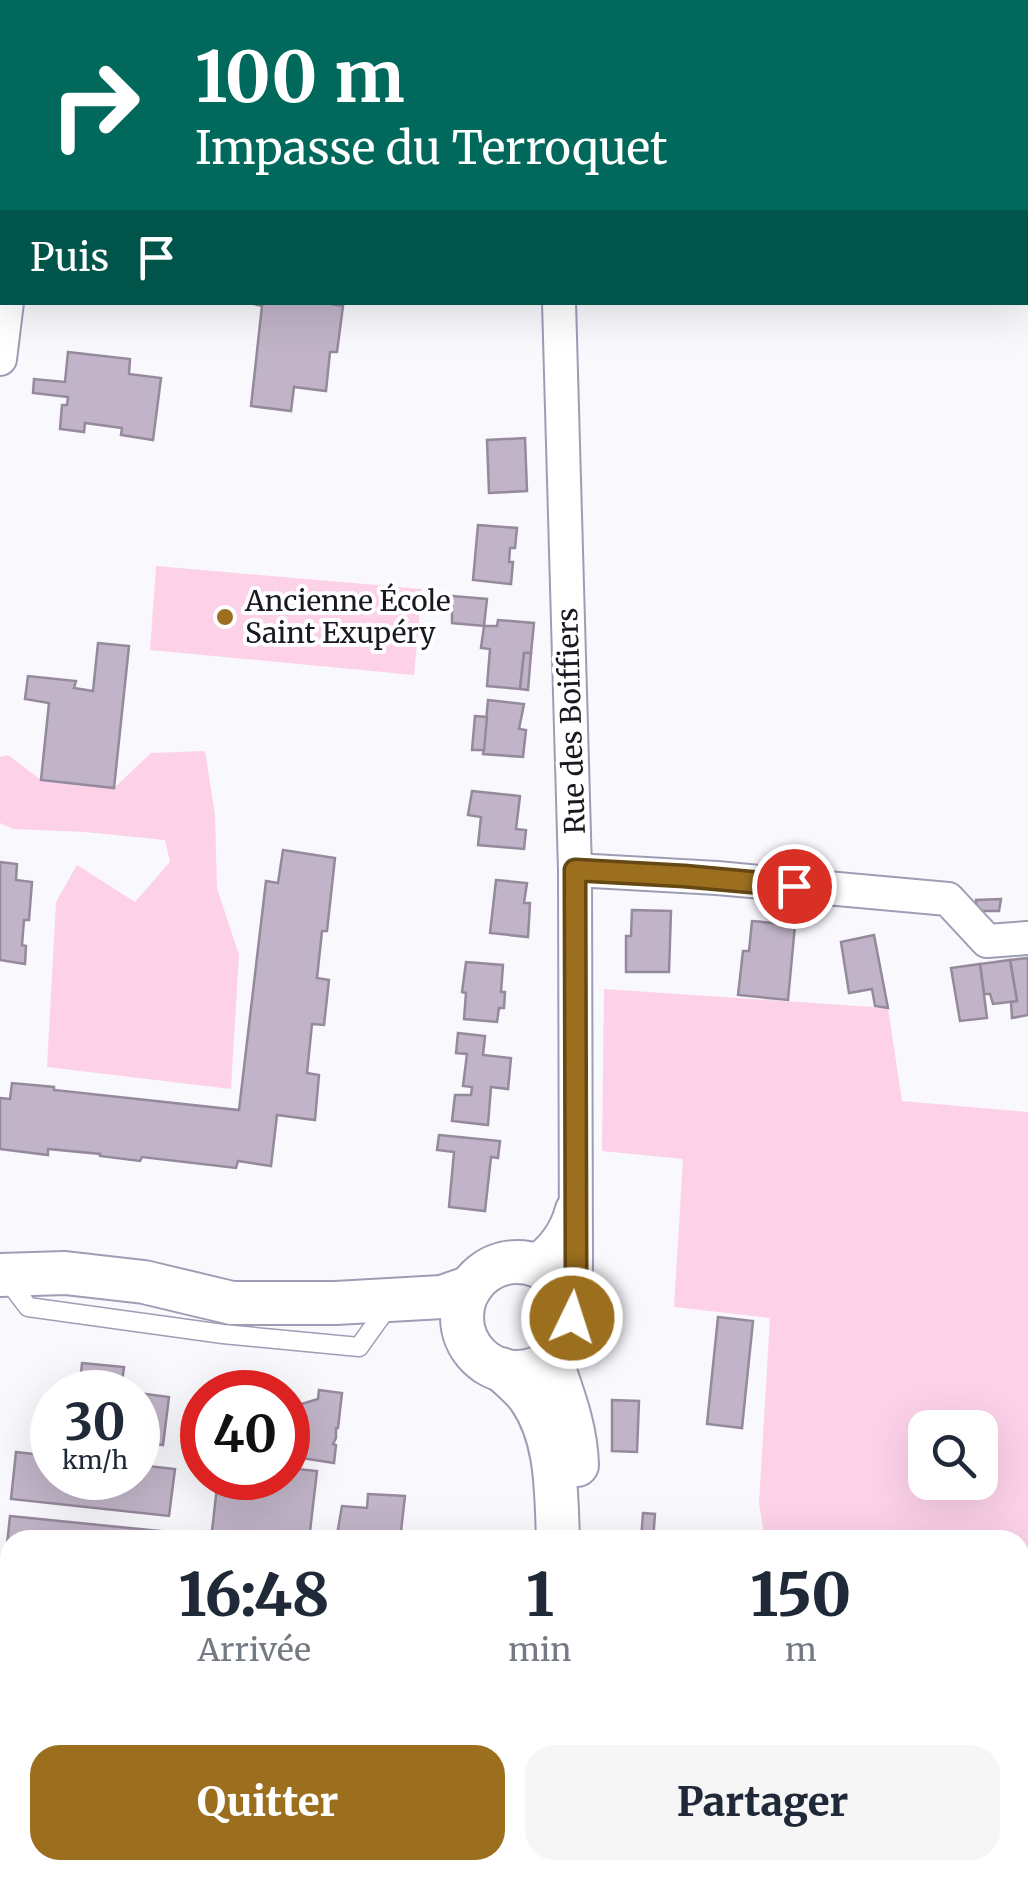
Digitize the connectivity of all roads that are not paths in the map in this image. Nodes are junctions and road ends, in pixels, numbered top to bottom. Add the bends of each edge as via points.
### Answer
1 (6, 305) edge
2 (559, 305) edge
3 (0, 358) edge
4 (575, 870) junction
5 (1028, 938) edge
6 (574, 1199) junction
7 (532, 1264) junction
8 (1, 1268) edge
9 (471, 1288) junction
10 (336, 1303) junction
11 (384, 1312) junction
12 (572, 1312) junction
13 (465, 1334) junction
14 (551, 1360) junction
15 (500, 1369) junction
16 (558, 1530) edge
17 (571, 1530) edge

1 - 3 street
2 - 4 street, Rue des Boiffiers
4 - 5 street via 948,900 987,941
4 - 6 street, Rue des Boiffiers
6 - 7 street, Rue des Boiffiers via 564,1231
6 - 12 street, Rue des Boiffiers
7 - 9 street via 496,1266
7 - 12 street via 558,1280
8 - 10 street via 144,1282 232,1303
8 - 11 lane via 28,1306 223,1334 359,1347
9 - 10 street via 442,1297
9 - 13 street via 462,1309
10 - 11 street
11 - 13 street
12 - 14 street via 568,1337
13 - 15 street via 481,1359
14 - 15 street via 522,1372
14 - 17 street via 576,1446
15 - 16 street via 529,1398 549,1442

